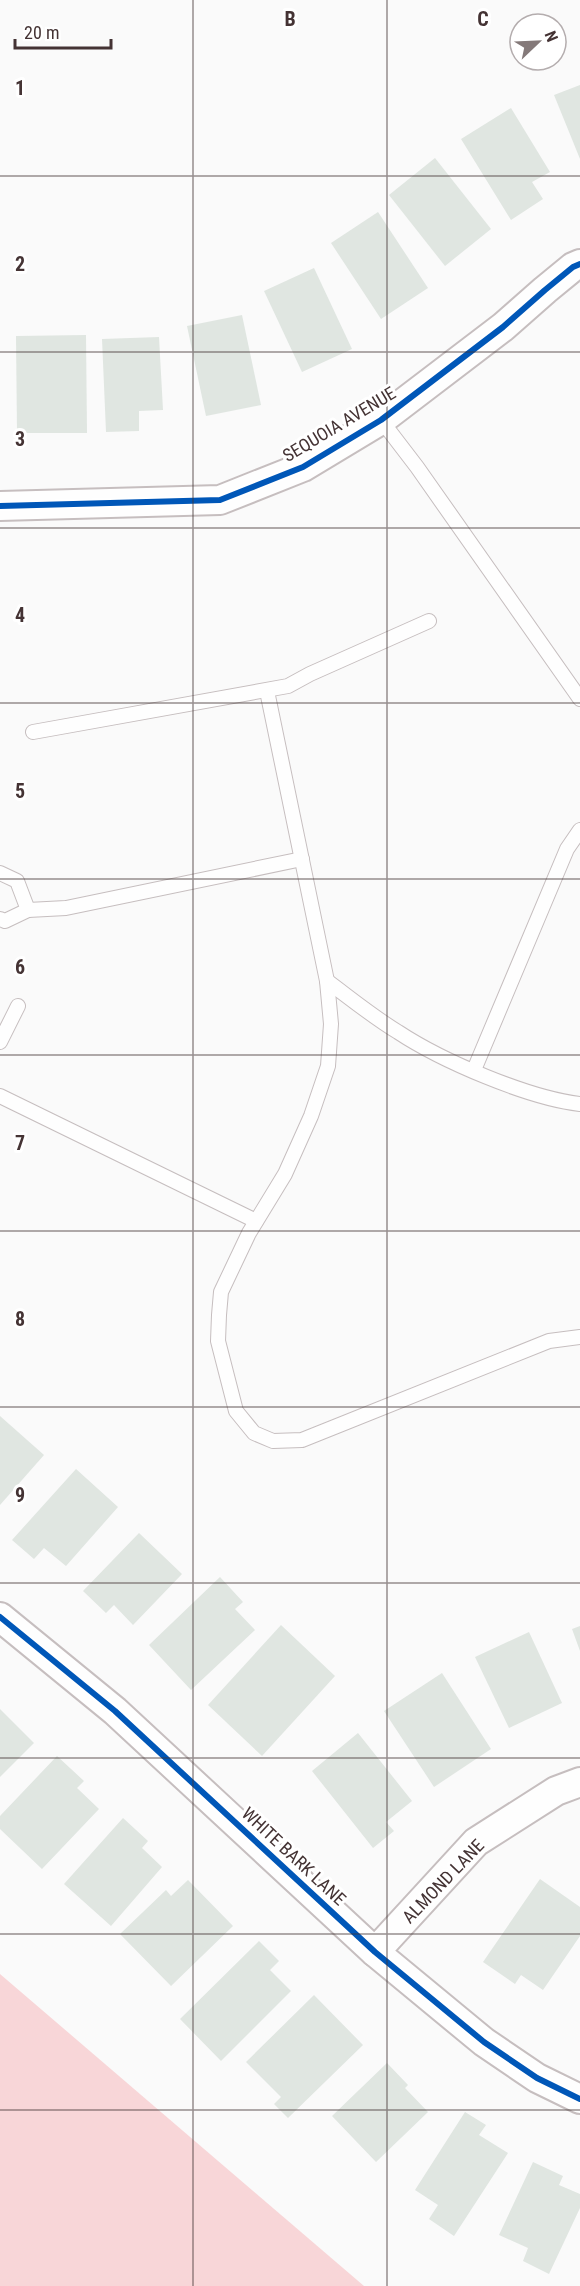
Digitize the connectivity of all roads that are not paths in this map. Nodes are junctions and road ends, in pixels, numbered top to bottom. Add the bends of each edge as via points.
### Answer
1 (580, 264) edge
2 (381, 420) junction
3 (0, 506) edge
4 (429, 621) dead end
5 (267, 691) junction
6 (580, 699) edge
7 (33, 732) dead end
8 (580, 830) edge
9 (303, 859) junction
10 (0, 873) edge
11 (28, 910) junction
12 (0, 919) edge
13 (327, 981) junction
14 (18, 1006) dead end
15 (0, 1042) edge
16 (474, 1070) junction
17 (0, 1096) edge
18 (580, 1104) edge
19 (256, 1221) junction
20 (580, 1337) edge
21 (0, 1617) edge
22 (580, 1782) edge
23 (375, 1952) junction
24 (580, 2099) edge

1 - 2 street, SEQUOIA AVENUE
2 - 3 street, SEQUOIA AVENUE via 303,467 220,500
2 - 6 lane
4 - 5 lane via 288,687
5 - 7 lane
5 - 9 lane
8 - 16 lane via 567,849
9 - 11 lane via 66,908
9 - 13 lane
10 - 11 lane via 17,881
11 - 12 lane via 5,921
13 - 16 lane via 399,1033
13 - 19 lane via 331,1024 328,1066 285,1174
14 - 15 lane
16 - 18 lane via 505,1084
17 - 19 lane
19 - 20 lane via 221,1292 218,1341 236,1411 254,1433 273,1441 302,1440 549,1341
21 - 23 street, WHITE BARK LANE via 115,1711
22 - 23 street, ALMOND LANE via 556,1791 476,1842
23 - 24 street, WHITE BARK LANE via 484,2042 537,2078

